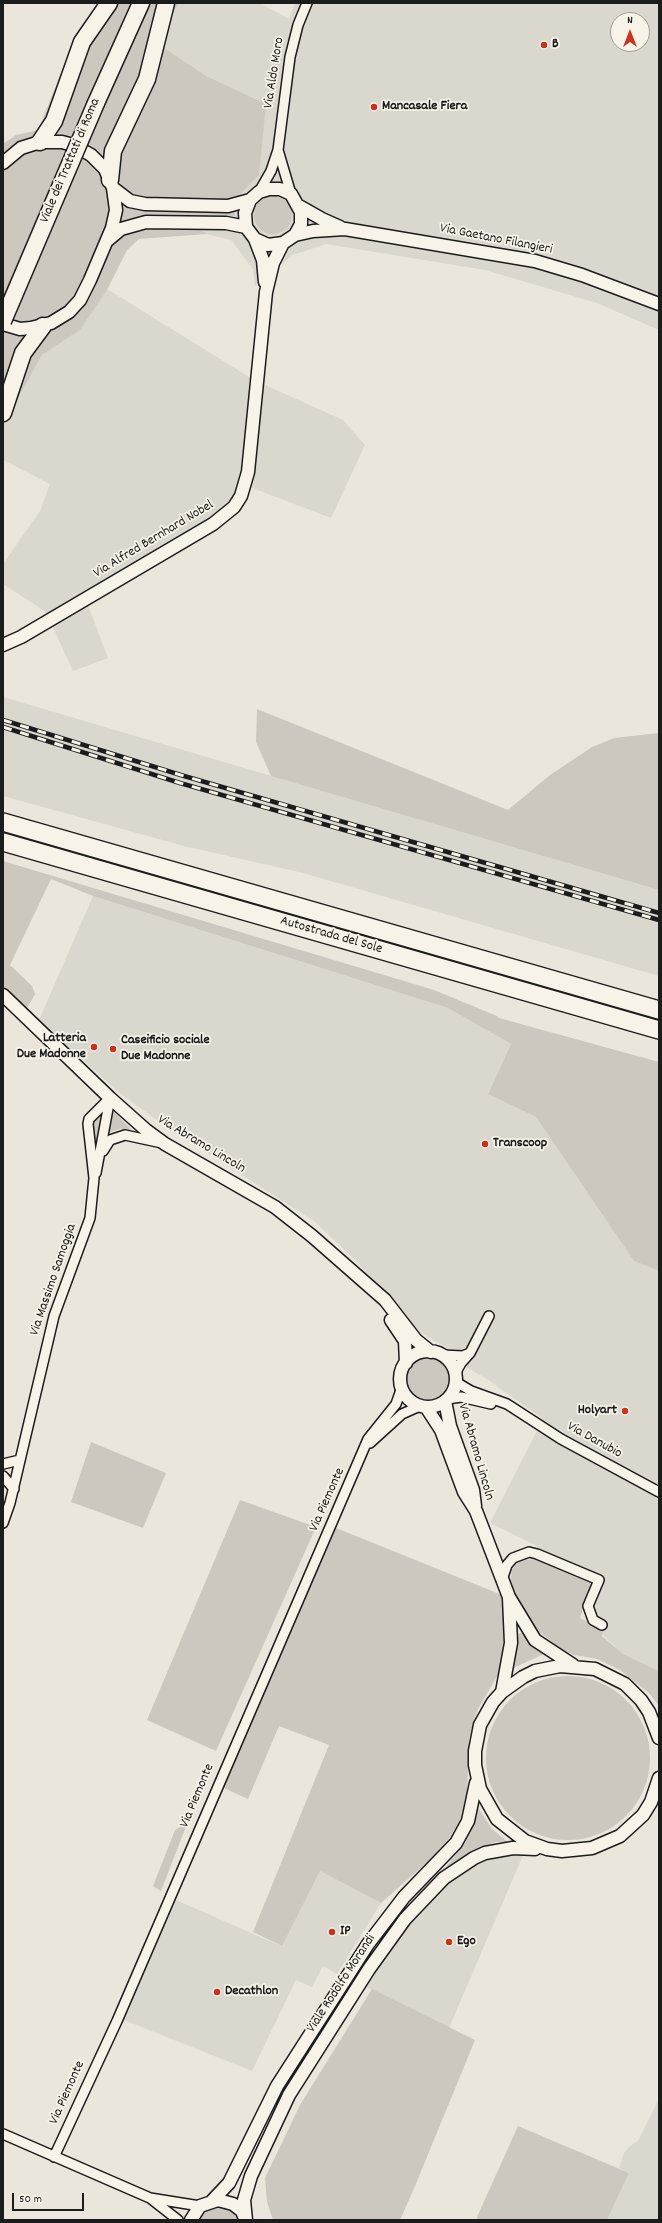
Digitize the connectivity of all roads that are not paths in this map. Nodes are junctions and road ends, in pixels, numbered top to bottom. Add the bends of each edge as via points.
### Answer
1 (109, 3) edge
2 (134, 3) edge
3 (141, 3) edge
4 (166, 3) edge
5 (306, 3) edge
6 (92, 101) junction
7 (40, 142) junction
8 (278, 150) junction
9 (3, 163) edge
10 (111, 184) junction
11 (291, 194) junction
12 (254, 196) junction
13 (300, 206) junction
14 (246, 227) junction
15 (345, 229) junction
16 (295, 235) junction
17 (255, 239) junction
18 (106, 242) junction
19 (283, 243) junction
20 (266, 292) junction
21 (3, 294) edge
22 (659, 304) edge
23 (3, 321) edge
24 (3, 324) edge
25 (43, 326) junction
26 (3, 413) edge
27 (3, 645) edge
28 (3, 822) edge
29 (3, 842) edge
30 (3, 995) edge
31 (659, 1010) edge
32 (659, 1030) edge
33 (100, 1089) junction
34 (110, 1098) junction
35 (93, 1113) junction
36 (165, 1144) junction
37 (100, 1158) junction
38 (94, 1178) junction
39 (375, 1293) junction
40 (489, 1316) dead end
41 (436, 1353) junction
42 (470, 1353) junction
43 (406, 1363) junction
44 (456, 1378) junction
45 (402, 1387) junction
46 (446, 1400) junction
47 (423, 1406) junction
48 (518, 1410) junction
49 (366, 1447) junction
50 (20, 1460) junction
51 (3, 1464) edge
52 (3, 1476) edge
53 (14, 1489) junction
54 (659, 1492) edge
55 (476, 1511) junction
56 (3, 1523) edge
57 (502, 1580) junction
58 (509, 1597) junction
59 (602, 1625) dead end
60 (573, 1665) junction
61 (502, 1692) junction
62 (640, 1700) junction
63 (659, 1713) edge
64 (659, 1738) edge
65 (476, 1778) junction
66 (659, 1778) edge
67 (659, 1791) edge
68 (651, 1802) junction
69 (547, 1849) junction
70 (3, 2134) edge
71 (54, 2156) junction
72 (150, 2198) junction
73 (212, 2201) junction
74 (200, 2206) junction
75 (178, 2220) edge
76 (192, 2220) edge
77 (246, 2220) edge

1 - 7 highway via 82,42 54,121
2 - 6 highway, Viale dei Trattati di Roma
3 - 6 highway, Viale dei Trattati di Roma
4 - 10 highway via 147,79 113,151
5 - 8 street, Via Aldo Moro via 290,57
6 - 21 highway, Viale dei Trattati di Roma
6 - 23 highway, Viale dei Trattati di Roma, bridge
7 - 9 street via 21,148
7 - 10 street via 62,142 84,150 97,161
8 - 11 street, Via Aldo Moro
8 - 12 street, Via Aldo Moro via 271,171
10 - 12 street via 130,201 145,204 228,206
10 - 18 street via 115,218
11 - 12 street via 280,189 269,189
11 - 13 street
12 - 14 street via 245,213
13 - 15 street, Via Gaetano Filangieri
13 - 16 street via 300,224
14 - 17 street
14 - 18 street via 226,223 146,222 121,228
15 - 16 street, Via Gaetano Filangieri
15 - 22 street, Via Gaetano Filangieri via 521,257 582,275
16 - 19 street
17 - 19 street via 268,245
17 - 20 street, Via Alfred Bernhard Nobel via 263,260
18 - 25 street via 80,300 63,317
19 - 20 street, Via Alfred Bernhard Nobel via 273,263
20 - 27 street, Via Alfred Bernhard Nobel via 248,472 241,496 234,507 213,524 21,637
24 - 25 street via 20,329
25 - 26 highway via 23,353
28 - 31 highway, Autostrada del Sole
29 - 32 highway, Autostrada del Sole
30 - 33 street, Via Abramo Lincoln
33 - 34 street, Via Abramo Lincoln
33 - 35 street, Via Massimo Samoggia via 99,1102
34 - 35 street
34 - 36 street, Via Abramo Lincoln
34 - 37 street, Via Massimo Samoggia
35 - 38 street, Via Massimo Samoggia via 88,1124
36 - 37 street, Via Massimo Samoggia via 125,1135 116,1136 107,1143
36 - 39 street, Via Abramo Lincoln via 275,1207 345,1264
37 - 38 street, Via Massimo Samoggia
38 - 50 street, Via Massimo Samoggia via 90,1218 54,1316
39 - 41 street, Via Abramo Lincoln via 385,1300 416,1340
39 - 43 street, Via Abramo Lincoln via 378,1302 405,1341
40 - 42 street
41 - 42 street via 463,1356
41 - 43 street via 419,1353
41 - 44 street via 453,1366
42 - 44 street via 461,1363
43 - 45 street via 402,1371
44 - 46 street via 454,1389
44 - 48 street, Via Danubio via 471,1391
45 - 47 street via 406,1396
45 - 49 street, Via Piemonte via 396,1404 374,1430
46 - 47 street via 436,1406
46 - 48 street, Via Danubio via 461,1397
46 - 55 street, Via Abramo Lincoln via 450,1426 473,1490
47 - 49 street, Via Piemonte via 402,1414
47 - 55 street, Via Abramo Lincoln via 440,1430 464,1492
48 - 54 street, Via Danubio via 561,1439
49 - 71 street, Via Piemonte via 117,2021
50 - 51 street
50 - 53 street, Via Massimo Samoggia
52 - 53 street
53 - 56 street, Via Massimo Samoggia
55 - 57 street, Via Abramo Lincoln
57 - 58 street, Via Abramo Lincoln
57 - 59 street via 507,1565 513,1558 529,1552 599,1580 588,1606 593,1620
58 - 60 street, Via Abramo Lincoln via 536,1640
58 - 61 street, Via Abramo Lincoln via 511,1642
60 - 61 street, Viale Rodolfo Morandi via 535,1671
60 - 62 street, Viale Rodolfo Morandi via 605,1673 625,1684
61 - 65 street, Viale Rodolfo Morandi via 480,1725 475,1751
62 - 63 street
62 - 64 street, Viale Rodolfo Morandi via 649,1712
65 - 69 street, Viale Rodolfo Morandi via 484,1800 497,1820 525,1841
65 - 73 street, Viale Rodolfo Morandi via 468,1821 456,1843 404,1897 368,1944 277,2086 229,2183
66 - 68 street, Viale Rodolfo Morandi
67 - 68 street
68 - 69 street, Viale Rodolfo Morandi via 632,1826 607,1843 577,1851
69 - 77 street, Viale Rodolfo Morandi via 513,1848 474,1858 444,1878 405,1919 369,1969 286,2100 250,2176 244,2200
70 - 71 street
71 - 72 street
72 - 74 street
72 - 75 street
73 - 74 street, Viale Rodolfo Morandi
73 - 77 street, Viale Rodolfo Morandi via 223,2200 233,2204 242,2211
74 - 76 street

